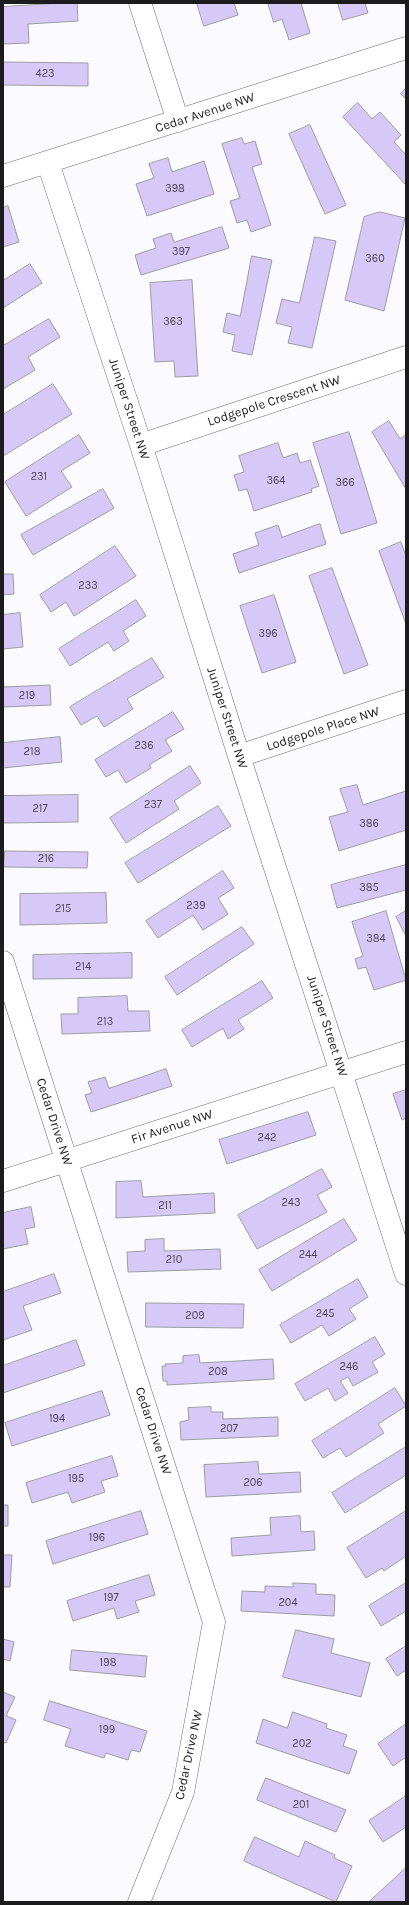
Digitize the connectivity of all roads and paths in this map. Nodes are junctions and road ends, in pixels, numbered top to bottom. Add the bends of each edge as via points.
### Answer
1 (140, 3) edge
2 (406, 48) edge
3 (178, 121) junction
4 (48, 163) junction
5 (3, 176) edge
6 (406, 357) edge
7 (141, 445) junction
8 (406, 701) edge
9 (239, 756) junction
10 (3, 962) edge
11 (406, 1052) edge
12 (342, 1072) junction
13 (66, 1161) junction
14 (3, 1181) edge
15 (406, 1274) edge
16 (139, 1902) edge

1 - 3 street
2 - 3 street, Cedar Avenue NW
3 - 4 street, Cedar Avenue NW
4 - 5 street, Cedar Avenue NW
4 - 7 street, Juniper Street NW
6 - 7 street, Lodgepole Crescent NW
7 - 9 street, Juniper Street NW
8 - 9 street, Lodgepole Place NW
9 - 12 street, Juniper Street NW
10 - 13 street, Cedar Drive NW
11 - 12 street
12 - 13 street, Fir Avenue NW
12 - 15 street, Juniper Street NW
13 - 14 street, Fir Avenue NW
13 - 16 street, Cedar Drive NW via 214,1622 184,1792

